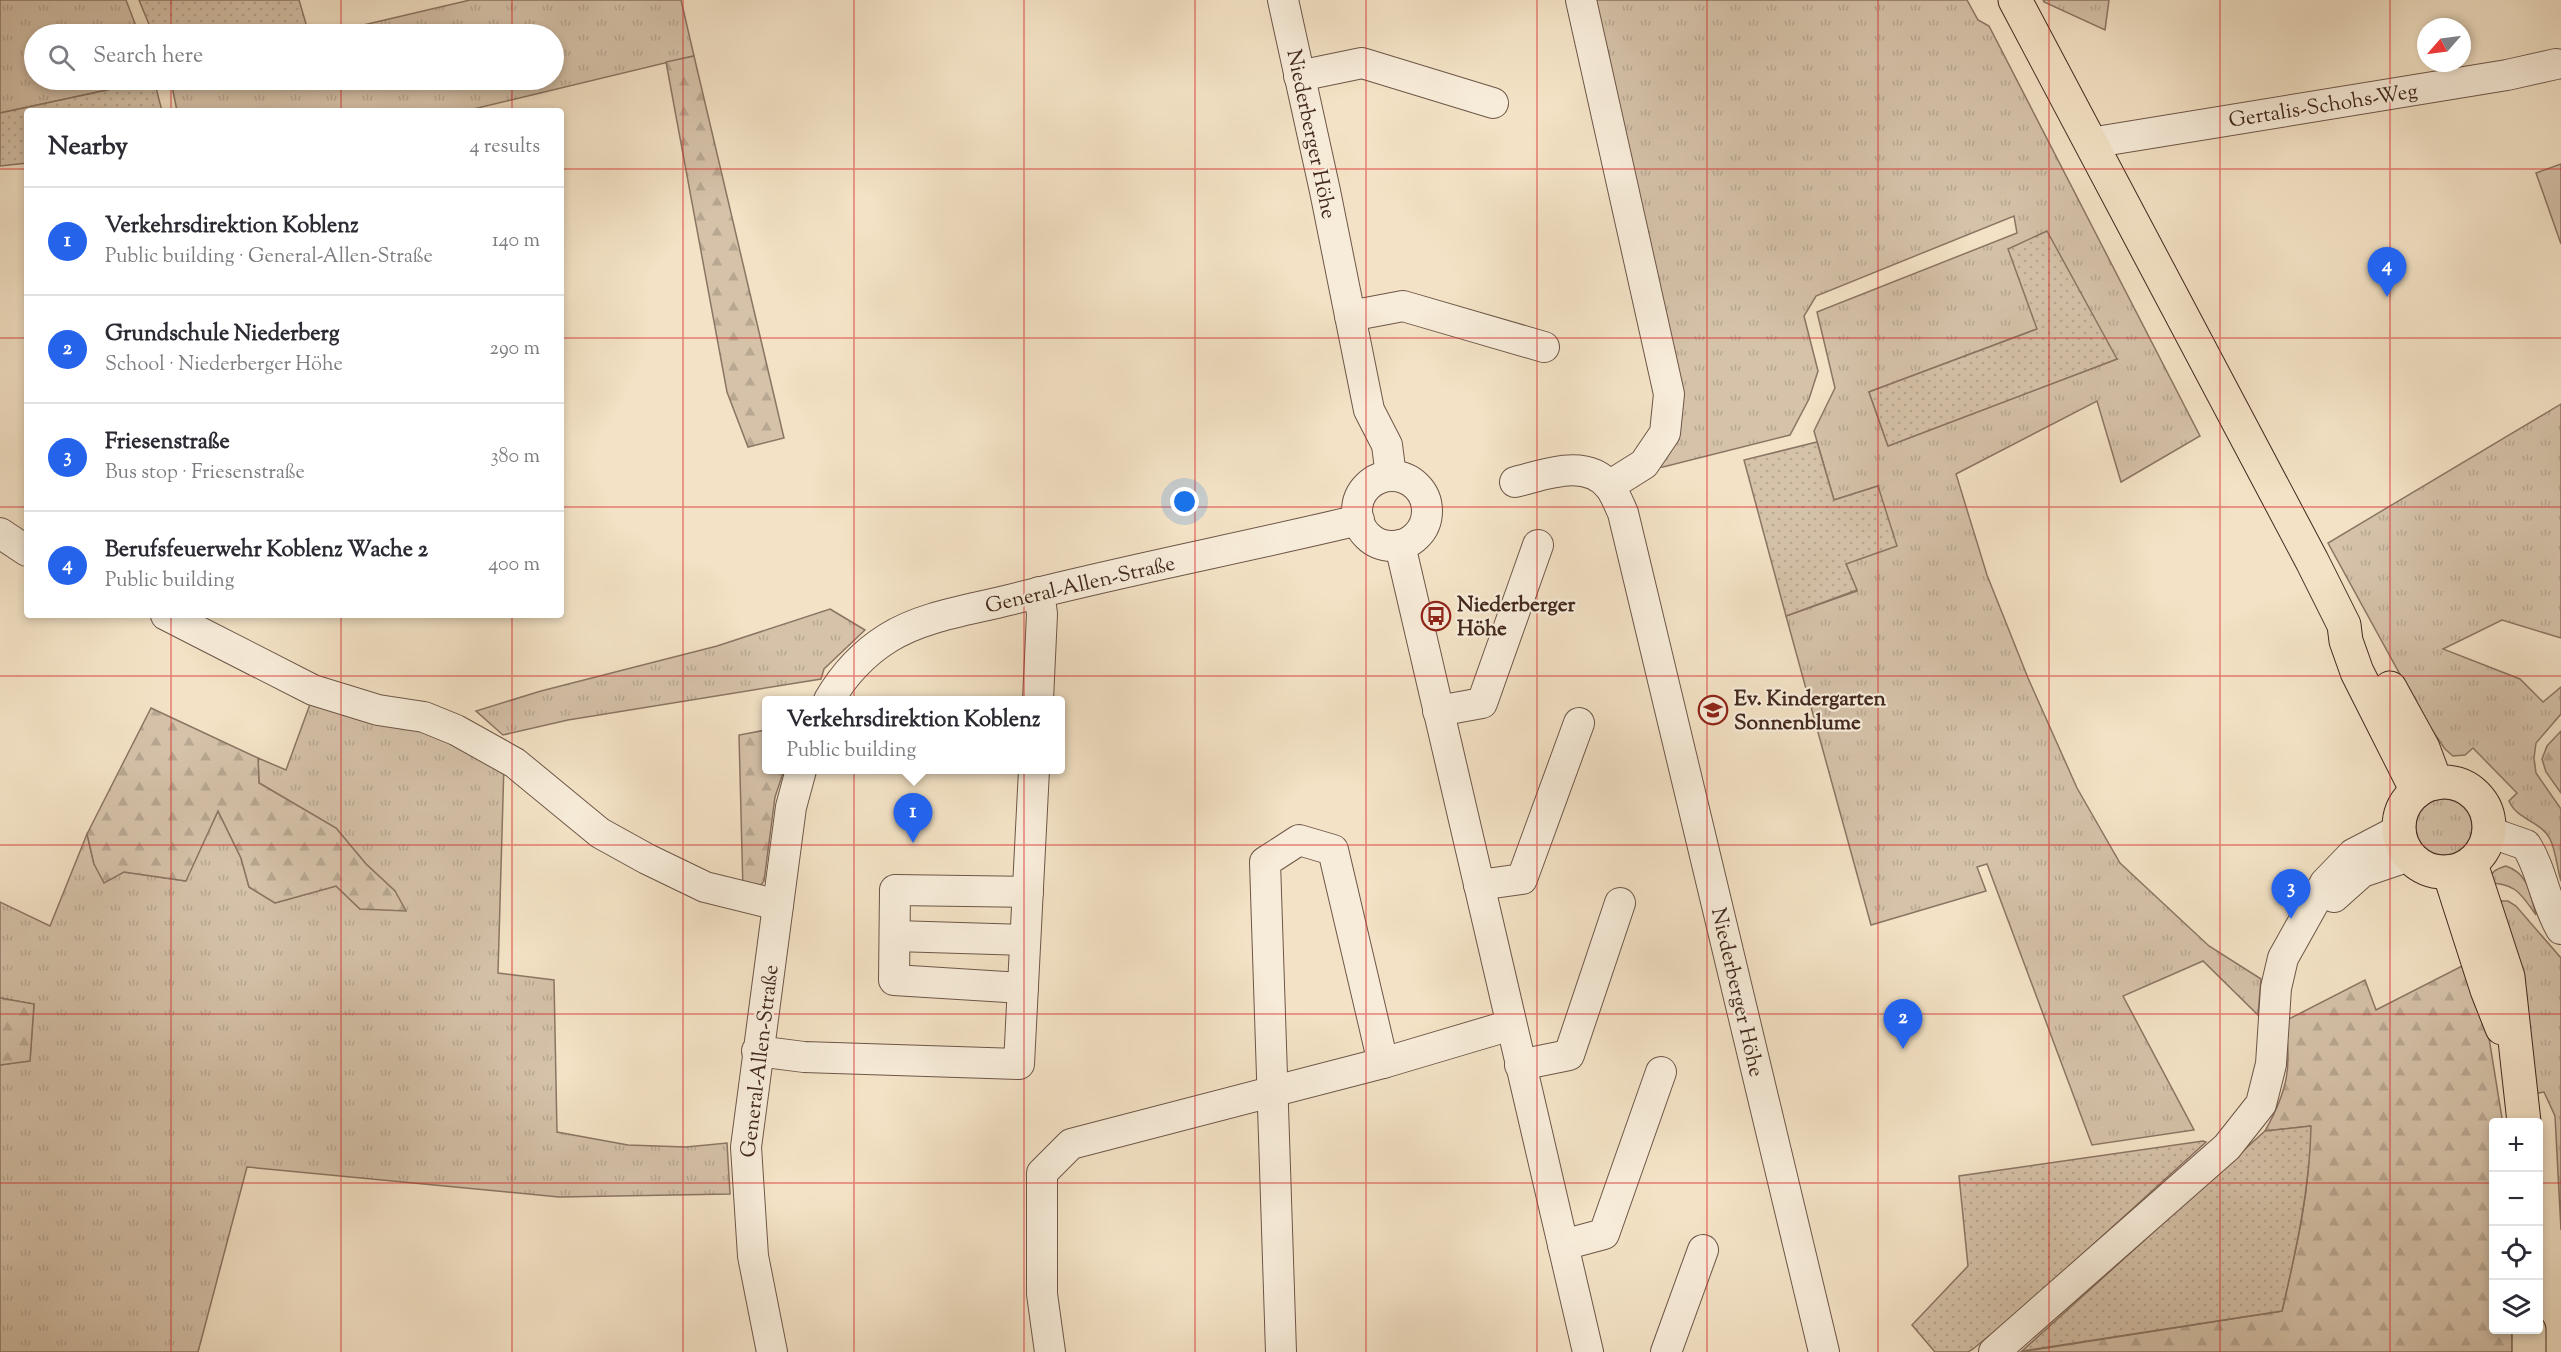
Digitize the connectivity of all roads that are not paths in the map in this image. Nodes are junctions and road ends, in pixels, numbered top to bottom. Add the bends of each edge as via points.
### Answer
1 (1282, 0) edge
2 (1581, 0) edge
3 (2015, 0) edge
4 (2556, 64) dead end
5 (1299, 76) junction
6 (1493, 103) dead end
7 (2090, 143) junction
8 (1350, 316) junction
9 (1544, 347) dead end
10 (1383, 479) junction
11 (1515, 482) dead end
12 (1609, 486) junction
13 (1359, 520) junction
14 (0, 533) edge
15 (1400, 545) junction
16 (1538, 545) dead end
17 (24, 549) edge
18 (1038, 592) junction
19 (172, 618) edge
20 (833, 696) edge
21 (1038, 696) edge
22 (1438, 711) junction
23 (1579, 723) dead end
24 (800, 774) edge
25 (1034, 774) edge
26 (2427, 787) junction
27 (2489, 832) junction
28 (2404, 843) junction
29 (2460, 868) junction
30 (1479, 885) junction
31 (1028, 892) junction
32 (1620, 903) dead end
33 (778, 905) junction
34 (2561, 929) edge
35 (895, 936) junction
36 (1025, 940) junction
37 (1023, 988) junction
38 (1511, 1025) junction
39 (757, 1051) junction
40 (1383, 1063) junction
41 (1520, 1065) junction
42 (1661, 1072) dead end
43 (1273, 1092) junction
44 (2524, 1118) edge
45 (1563, 1245) junction
46 (1702, 1250) dead end
47 (2529, 1334) edge
48 (772, 1352) edge
49 (1050, 1352) edge
50 (1281, 1352) edge
51 (1588, 1352) edge
52 (1666, 1352) edge
53 (1824, 1352) edge
54 (1994, 1352) edge
55 (2529, 1352) edge

1 - 5 street, Niederberger Höhe
2 - 12 street via 1669,394 1665,433 1644,464
3 - 7 main road
4 - 7 street, Gertalis-Schohs-Weg
5 - 6 street via 1362,63
5 - 8 street, Niederberger Höhe
7 - 26 main road via 2344,625 2356,634 2376,662 2423,748
8 - 9 street via 1403,306
8 - 10 street, Niederberger Höhe via 1369,410 1387,445
10 - 13 street via 1360,498
10 - 15 street via 1411,482 1419,488 1427,507 1424,527 1410,542
11 - 12 street via 1568,469 1597,476
12 - 53 street, Niederberger Höhe via 1623,513
13 - 15 street via 1378,543
13 - 18 street, General-Allen-Straße
14 - 17 street
15 - 22 street
16 - 22 street via 1482,703
18 - 20 street, General-Allen-Straße via 943,617 888,638 850,671
18 - 21 street via 1042,614
19 - 33 street via 313,690 378,710 424,717 470,736 515,763 600,833 647,859 705,887
22 - 30 street
23 - 30 street via 1522,879
24 - 33 street, General-Allen-Straße via 791,807
25 - 31 street
26 - 27 main road via 2448,782 2470,791 2485,809
26 - 28 main road via 2403,808
27 - 29 main road via 2483,850
27 - 34 street via 2526,844 2548,906
28 - 29 main road via 2427,869
28 - 54 street via 2308,917 2283,958 2276,988 2271,1064 2261,1104 2227,1147
29 - 44 main road via 2508,977
30 - 38 street
31 - 35 street via 895,890
31 - 36 street
32 - 41 street via 1569,1055
33 - 39 street, General-Allen-Straße
35 - 36 street
35 - 37 street via 894,980
36 - 37 street
37 - 39 street via 1019,1064 804,1057
38 - 40 street
38 - 41 street
39 - 48 street, General-Allen-Straße via 746,1147 747,1199 753,1256
40 - 43 street
40 - 43 street via 1333,850 1299,840 1265,862
41 - 45 street
42 - 45 street via 1604,1234
43 - 49 street via 1071,1144 1042,1173 1042,1293
43 - 50 street
45 - 51 street
46 - 52 street
47 - 55 main road

